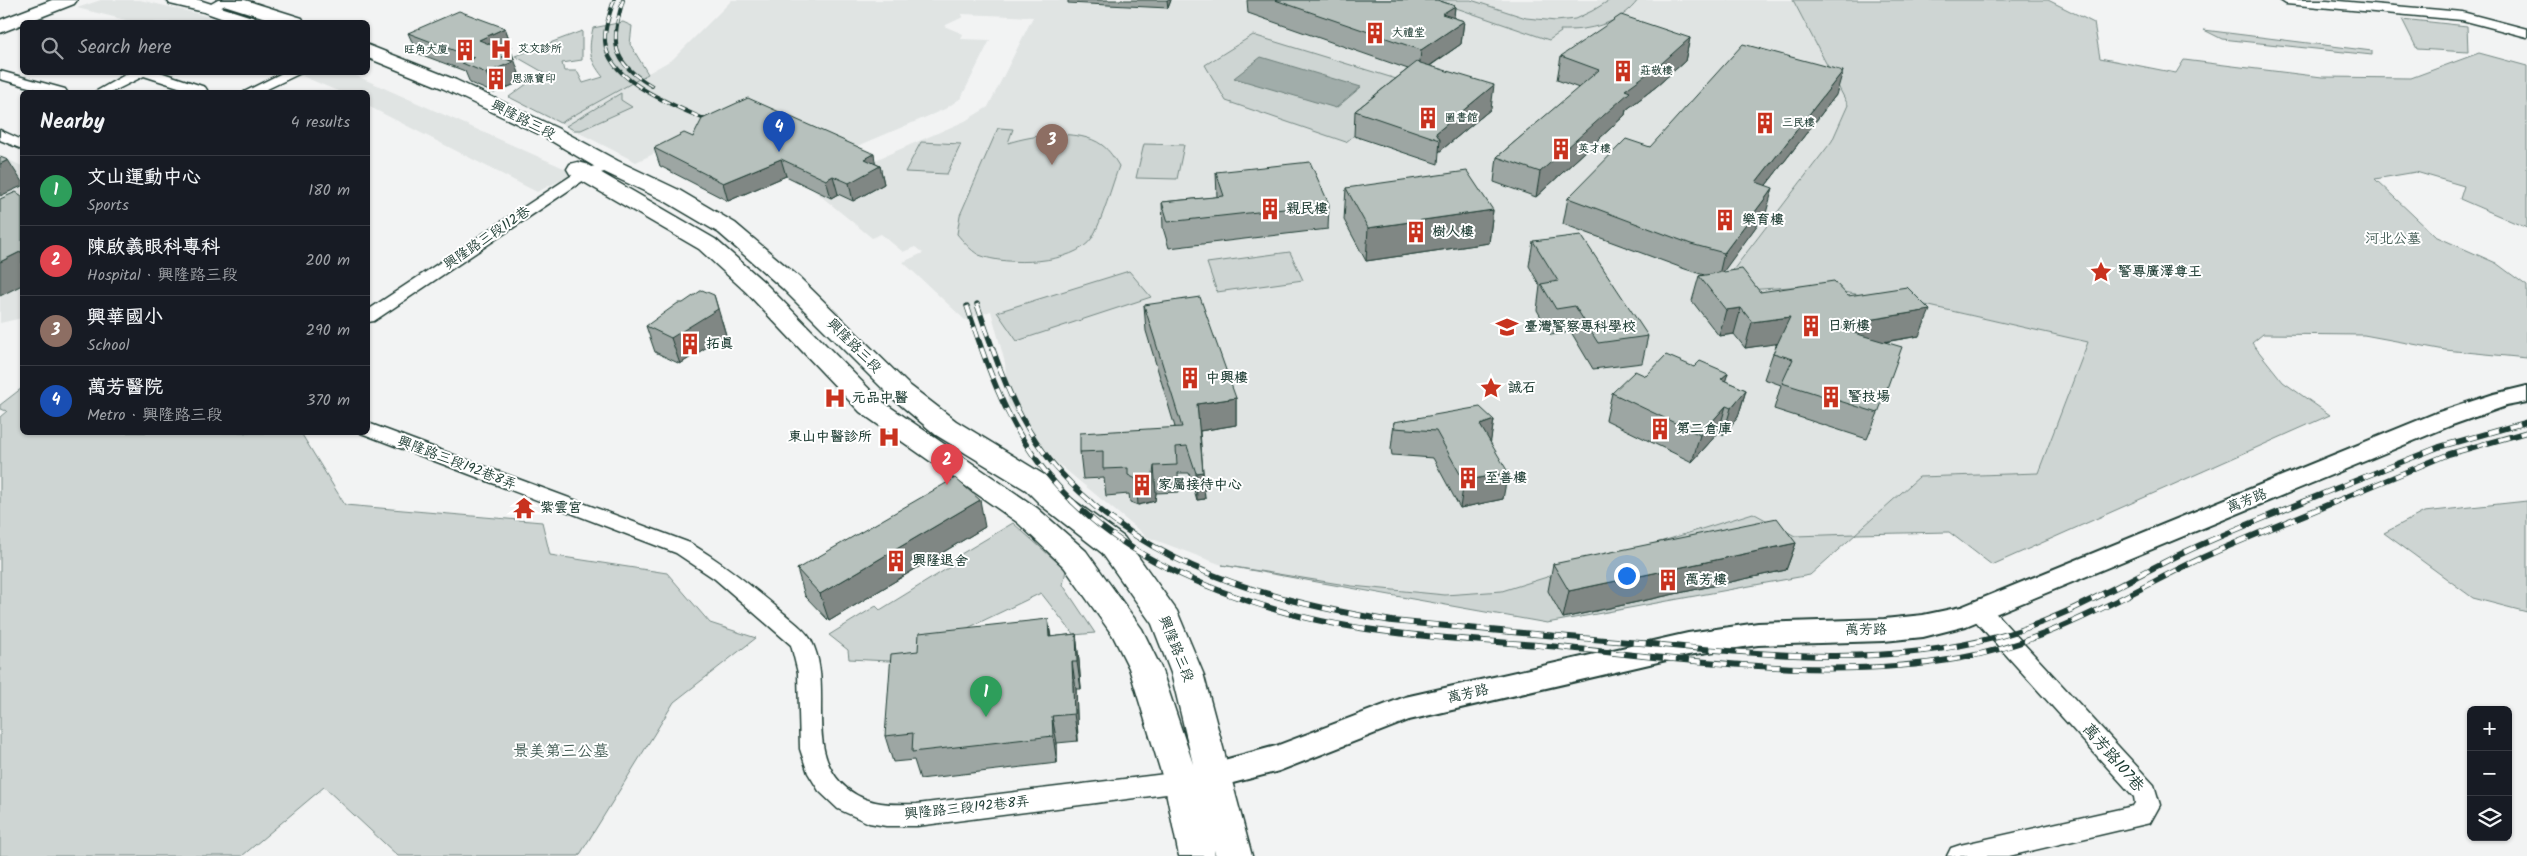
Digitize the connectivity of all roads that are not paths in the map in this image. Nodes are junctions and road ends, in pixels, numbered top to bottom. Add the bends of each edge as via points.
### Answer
1 (68, 0) edge
2 (85, 0) edge
3 (176, 0) edge
4 (2286, 0) edge
5 (223, 2) edge
6 (35, 20) edge
7 (246, 20) edge
8 (288, 20) edge
9 (0, 27) edge
10 (20, 27) edge
11 (2527, 32) edge
12 (0, 35) edge
13 (370, 52) edge
14 (20, 67) edge
15 (370, 69) edge
16 (138, 75) edge
17 (153, 75) edge
18 (290, 75) edge
19 (0, 76) edge
20 (52, 90) edge
21 (106, 90) edge
22 (200, 90) dead end
23 (256, 90) edge
24 (20, 130) edge
25 (2, 135) edge
26 (20, 144) edge
27 (598, 169) junction
28 (370, 317) edge
29 (2527, 394) edge
30 (370, 430) edge
31 (1980, 610) junction
32 (1198, 779) junction
33 (1197, 856) edge
34 (1234, 856) edge
35 (1960, 856) edge

1 - 9 main road
2 - 6 main road
3 - 5 main road
4 - 11 street via 2462,16
5 - 7 main road
5 - 8 main road
10 - 12 main road
13 - 27 main road, 興隆路三段 via 489,102 550,132
14 - 19 street
15 - 27 main road, 興隆路三段 via 459,104
16 - 21 street
17 - 22 street
18 - 23 street
19 - 20 street
24 - 25 street
25 - 26 street
27 - 28 street, 興隆路三段112巷
27 - 32 main road, 興隆路三段 via 707,244 755,287 870,406 1027,515 1075,559 1126,629 1145,668 1163,729
27 - 32 main road, 興隆路三段 via 671,195 727,228 791,283 899,390 946,428 1036,483 1113,546 1166,620 1187,673
29 - 31 street, 萬芳路 via 2444,419
30 - 32 street, 興隆路三段192巷8弄 via 683,548 722,573 799,639 804,647 810,682 812,749 817,770 835,793 861,810 881,815 917,815
31 - 32 street, 萬芳路 via 1924,626 1778,633 1688,644 1405,709 1313,746
31 - 35 street, 萬芳路107巷 via 2145,792 2148,806 2141,815
32 - 33 main road, 興隆路三段
32 - 34 main road, 興隆路三段

